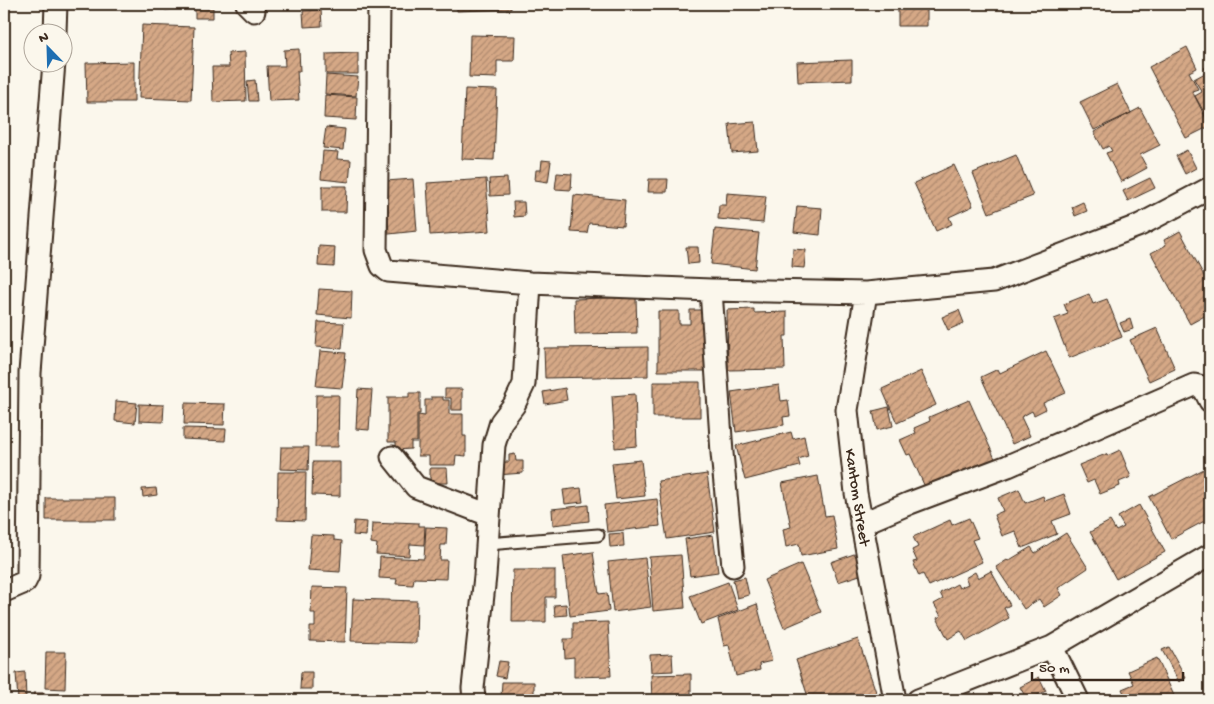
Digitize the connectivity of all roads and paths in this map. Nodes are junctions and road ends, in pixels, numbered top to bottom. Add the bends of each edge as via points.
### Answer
1 (56, 4) edge
2 (379, 4) edge
3 (55, 22) edge
4 (53, 72) edge
5 (1210, 188) edge
6 (530, 283) junction
7 (711, 290) junction
8 (866, 293) junction
9 (1210, 401) edge
10 (392, 458) dead end
11 (489, 515) junction
12 (861, 524) junction
13 (598, 535) dead end
14 (487, 544) junction
15 (1210, 555) edge
16 (733, 566) dead end
17 (4, 590) edge
18 (1052, 647) junction
19 (474, 700) edge
20 (895, 700) edge
21 (918, 700) edge
22 (1078, 700) edge

1 - 3 street
2 - 6 street via 376,250 382,266 388,270
4 - 17 street via 30,373 28,576 25,582
5 - 8 street via 1140,225 1005,278
6 - 7 street
6 - 11 street via 524,384 501,422 494,444
7 - 8 street
7 - 16 street
8 - 12 street, Kantom Street via 847,403
9 - 12 street via 1202,387 1194,385 1008,466
10 - 11 street via 416,487
11 - 14 street
12 - 20 street, Kantom Street
13 - 14 lane
14 - 19 street
15 - 18 street
18 - 21 street
18 - 22 street

